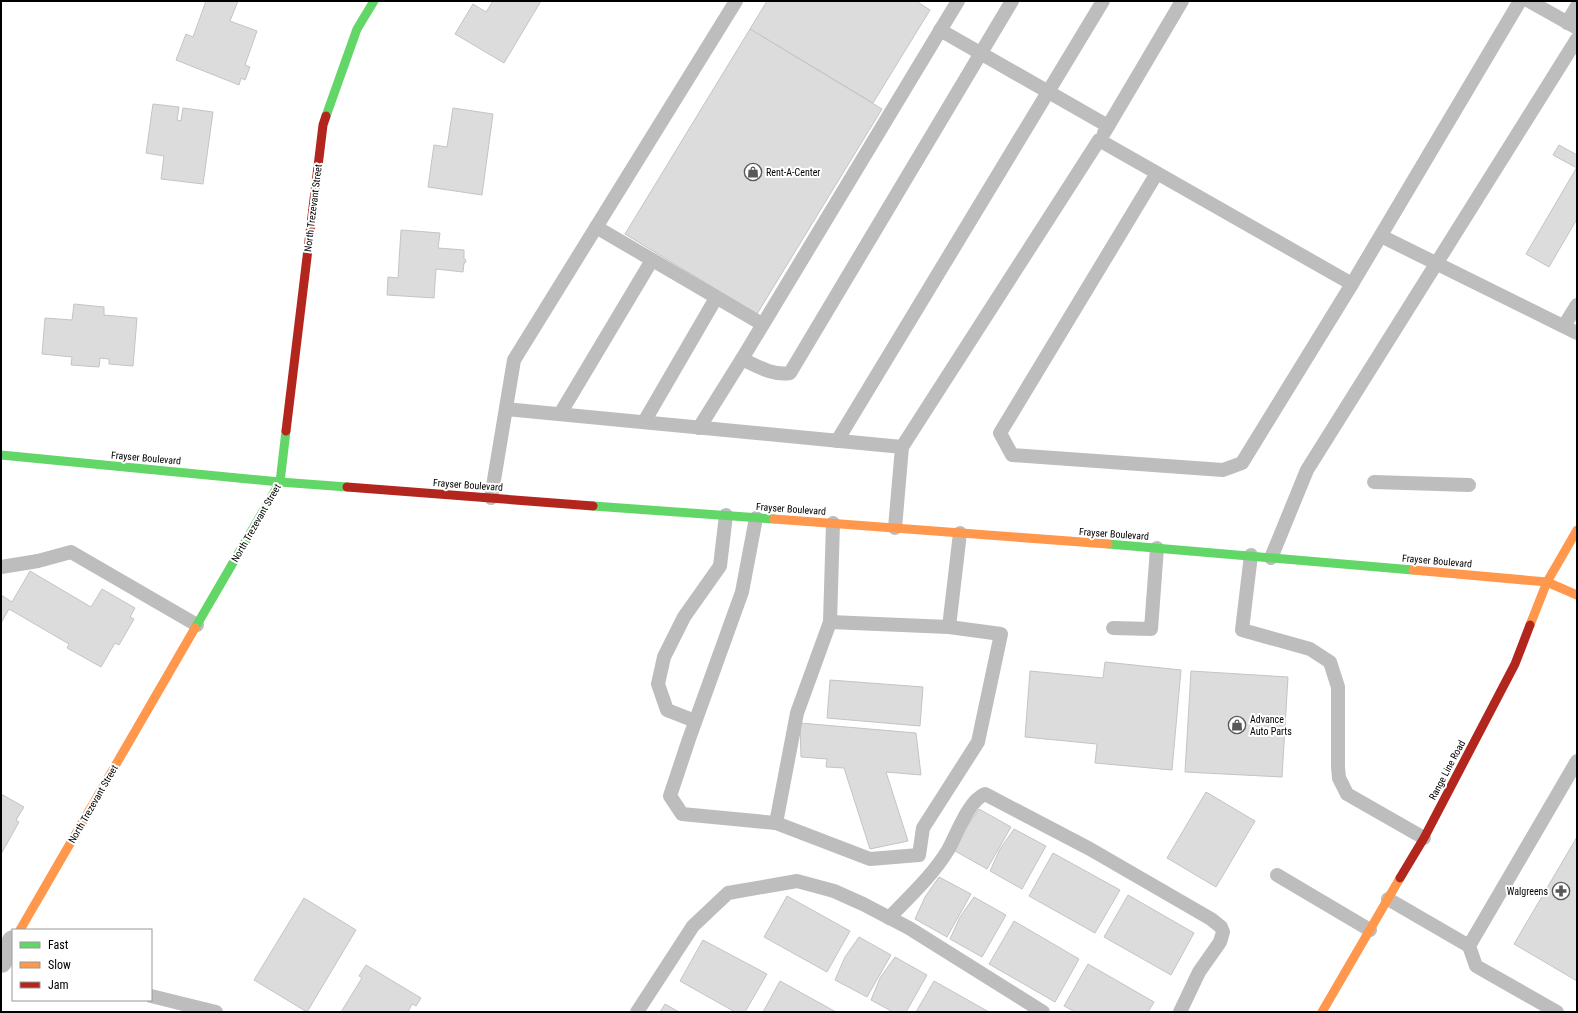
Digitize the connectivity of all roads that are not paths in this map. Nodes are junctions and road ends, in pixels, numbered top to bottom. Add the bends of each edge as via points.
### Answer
1 (374, 1) edge
2 (736, 1) edge
3 (958, 1) edge
4 (1012, 1) edge
5 (1103, 1) edge
6 (1182, 1) edge
7 (1520, 1) edge
8 (1530, 1) edge
9 (1577, 6) edge
10 (1572, 26) edge
11 (940, 30) junction
12 (1577, 39) edge
13 (981, 53) junction
14 (1048, 92) junction
15 (1108, 126) junction
16 (1099, 140) junction
17 (1157, 173) junction
18 (596, 227) junction
19 (1381, 236) junction
20 (652, 260) junction
21 (1437, 263) junction
22 (1352, 284) junction
23 (716, 298) junction
24 (1577, 305) edge
25 (762, 324) junction
26 (1564, 326) junction
27 (1577, 333) edge
28 (742, 359) junction
29 (506, 409) junction
30 (560, 414) junction
31 (644, 422) junction
32 (699, 428) junction
33 (837, 441) junction
34 (902, 447) junction
35 (1, 455) edge
36 (280, 482) junction
37 (1374, 482) dead end
38 (1469, 486) dead end
39 (490, 498) junction
40 (726, 516) junction
41 (756, 518) junction
42 (833, 523) junction
43 (895, 528) junction
44 (1577, 530) edge
45 (960, 533) junction
46 (1156, 548) junction
47 (1251, 555) junction
48 (1271, 558) junction
49 (1, 567) edge
50 (1547, 582) junction
51 (1577, 595) edge
52 (830, 622) junction
53 (197, 625) junction
54 (949, 627) junction
55 (1113, 628) dead end
56 (695, 721) junction
57 (1577, 761) edge
58 (776, 823) junction
59 (1424, 838) junction
60 (1277, 875) dead end
61 (1388, 899) junction
62 (890, 918) junction
63 (21, 929) edge
64 (1370, 930) junction
65 (12, 944) edge
66 (1469, 946) junction
67 (5, 962) edge
68 (152, 996) edge
69 (216, 1012) edge
70 (637, 1012) edge
71 (1043, 1012) edge
72 (1180, 1012) edge
73 (1322, 1012) edge
74 (1557, 1012) edge

1 - 36 main road, North Trezevant Street via 357,29 323,126
2 - 18 lane
3 - 11 lane
4 - 13 lane
5 - 14 lane
6 - 15 lane
7 - 19 lane
8 - 10 lane
9 - 10 lane
11 - 13 lane
11 - 25 lane
12 - 21 lane
13 - 14 lane
13 - 28 lane via 790,373 782,374 762,369
14 - 15 lane
14 - 33 lane
15 - 16 lane
16 - 17 lane
16 - 34 lane
17 - 22 lane
17 - 22 lane via 1000,433 1012,455 1223,470 1242,463
18 - 20 lane
18 - 29 lane via 514,360
19 - 21 lane
19 - 22 lane
20 - 23 lane
20 - 30 lane
21 - 26 lane
21 - 48 lane via 1307,470
23 - 25 lane
23 - 31 lane
24 - 26 lane
25 - 28 lane
26 - 27 lane
28 - 32 lane
29 - 30 lane
29 - 39 lane
30 - 31 lane
31 - 32 lane
32 - 33 lane
33 - 34 lane
34 - 43 lane
35 - 36 main road, Frayser Boulevard
36 - 39 main road, Frayser Boulevard
36 - 53 main road, North Trezevant Street
37 - 38 lane
39 - 40 main road, Frayser Boulevard
40 - 41 main road, Frayser Boulevard
40 - 56 lane via 720,566 684,617 664,657 658,684 667,710
41 - 42 main road, Frayser Boulevard
41 - 56 lane via 742,592
42 - 43 main road, Frayser Boulevard
42 - 52 lane
43 - 45 main road, Frayser Boulevard
44 - 50 main road, Range Line Road
45 - 46 main road, Frayser Boulevard
45 - 54 lane
46 - 47 main road, Frayser Boulevard
46 - 55 lane via 1151,629
47 - 48 main road, Frayser Boulevard
47 - 59 lane via 1242,630 1310,649 1330,662 1338,687 1339,778 1346,794
48 - 50 main road, Frayser Boulevard
49 - 53 lane via 71,552
50 - 51 main road, Frayser Boulevard
50 - 59 main road, Range Line Road via 1515,664
52 - 54 lane
52 - 58 lane via 797,713
53 - 63 main road, North Trezevant Street
54 - 58 lane via 1001,634 978,742 923,828 919,855 870,859
56 - 58 lane via 670,796 682,814
57 - 66 lane
59 - 61 main road, Range Line Road
60 - 64 lane
61 - 64 main road, Range Line Road
61 - 66 lane
62 - 70 lane via 834,891 797,881 728,893 693,926
62 - 71 lane
62 - 72 lane via 938,865 971,805 979,796 985,794 1090,849 1221,927 1223,932 1220,942 1199,972
64 - 73 main road, Range Line Road
65 - 67 street
66 - 74 lane via 1476,966
68 - 69 lane

